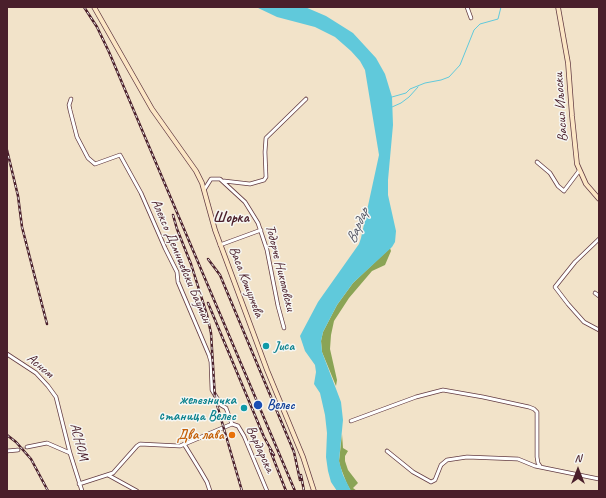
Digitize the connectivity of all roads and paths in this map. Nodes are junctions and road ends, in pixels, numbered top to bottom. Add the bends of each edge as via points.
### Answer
1 (94, 7) edge
2 (467, 7) edge
3 (558, 7) edge
4 (471, 18) dead end
5 (306, 98) dead end
6 (71, 99) dead end
7 (537, 162) dead end
8 (579, 171) junction
9 (224, 182) junction
10 (204, 190) junction
11 (599, 199) edge
12 (261, 230) junction
13 (599, 239) edge
14 (220, 245) junction
15 (595, 293) dead end
16 (599, 296) edge
17 (284, 328) dead end
18 (599, 330) edge
19 (7, 354) edge
20 (56, 397) joint
21 (351, 421) dead end
22 (232, 424) junction
23 (184, 444) junction
24 (27, 447) tunnel mouth
25 (18, 450) tunnel mouth
26 (7, 451) edge
27 (387, 451) dead end
28 (70, 453) junction
29 (540, 466) junction
30 (108, 475) junction
31 (599, 479) edge
32 (79, 484) junction
33 (82, 491) edge
34 (137, 491) edge
35 (210, 491) edge
36 (267, 491) edge
37 (314, 491) edge

1 - 10 main road, Васа Кошулчева via 152,109 196,171
2 - 4 street
3 - 8 main road, Васил Иљоски via 568,63
5 - 9 street via 266,138 264,180 250,184
6 - 22 street, Алексо Демниевски Бауман via 69,105 77,137 88,158 95,164 120,155 141,193 177,272 178,282 209,355 212,390 221,405 226,408
7 - 8 street via 550,173 564,191
8 - 11 main road, Васил Иљоски via 590,190
9 - 10 street via 216,178 211,179
9 - 12 street, Тодорче Николовски via 245,202
10 - 14 main road, Васа Кошулчева
12 - 14 street
12 - 17 street, Тодорче Николовски
13 - 18 street via 575,262 555,287 584,322
14 - 37 main road, Васа Кошулчева
15 - 16 street
19 - 20 street, Асном via 36,373
20 - 28 street, АСНОМ
21 - 29 street via 443,390 483,396 529,407 537,412 536,457
22 - 23 street, Вардарска
22 - 36 street, Вардарска via 238,426 244,436
23 - 30 street, Вардарска via 140,444 116,471
23 - 35 street
24 - 28 street via 47,443
25 - 26 street
27 - 29 street via 413,472 432,482 441,465 454,458 515,459
28 - 32 street, АСНОМ
29 - 31 street
30 - 32 street, Вардарска
30 - 34 street
32 - 33 street, АСНОМ

